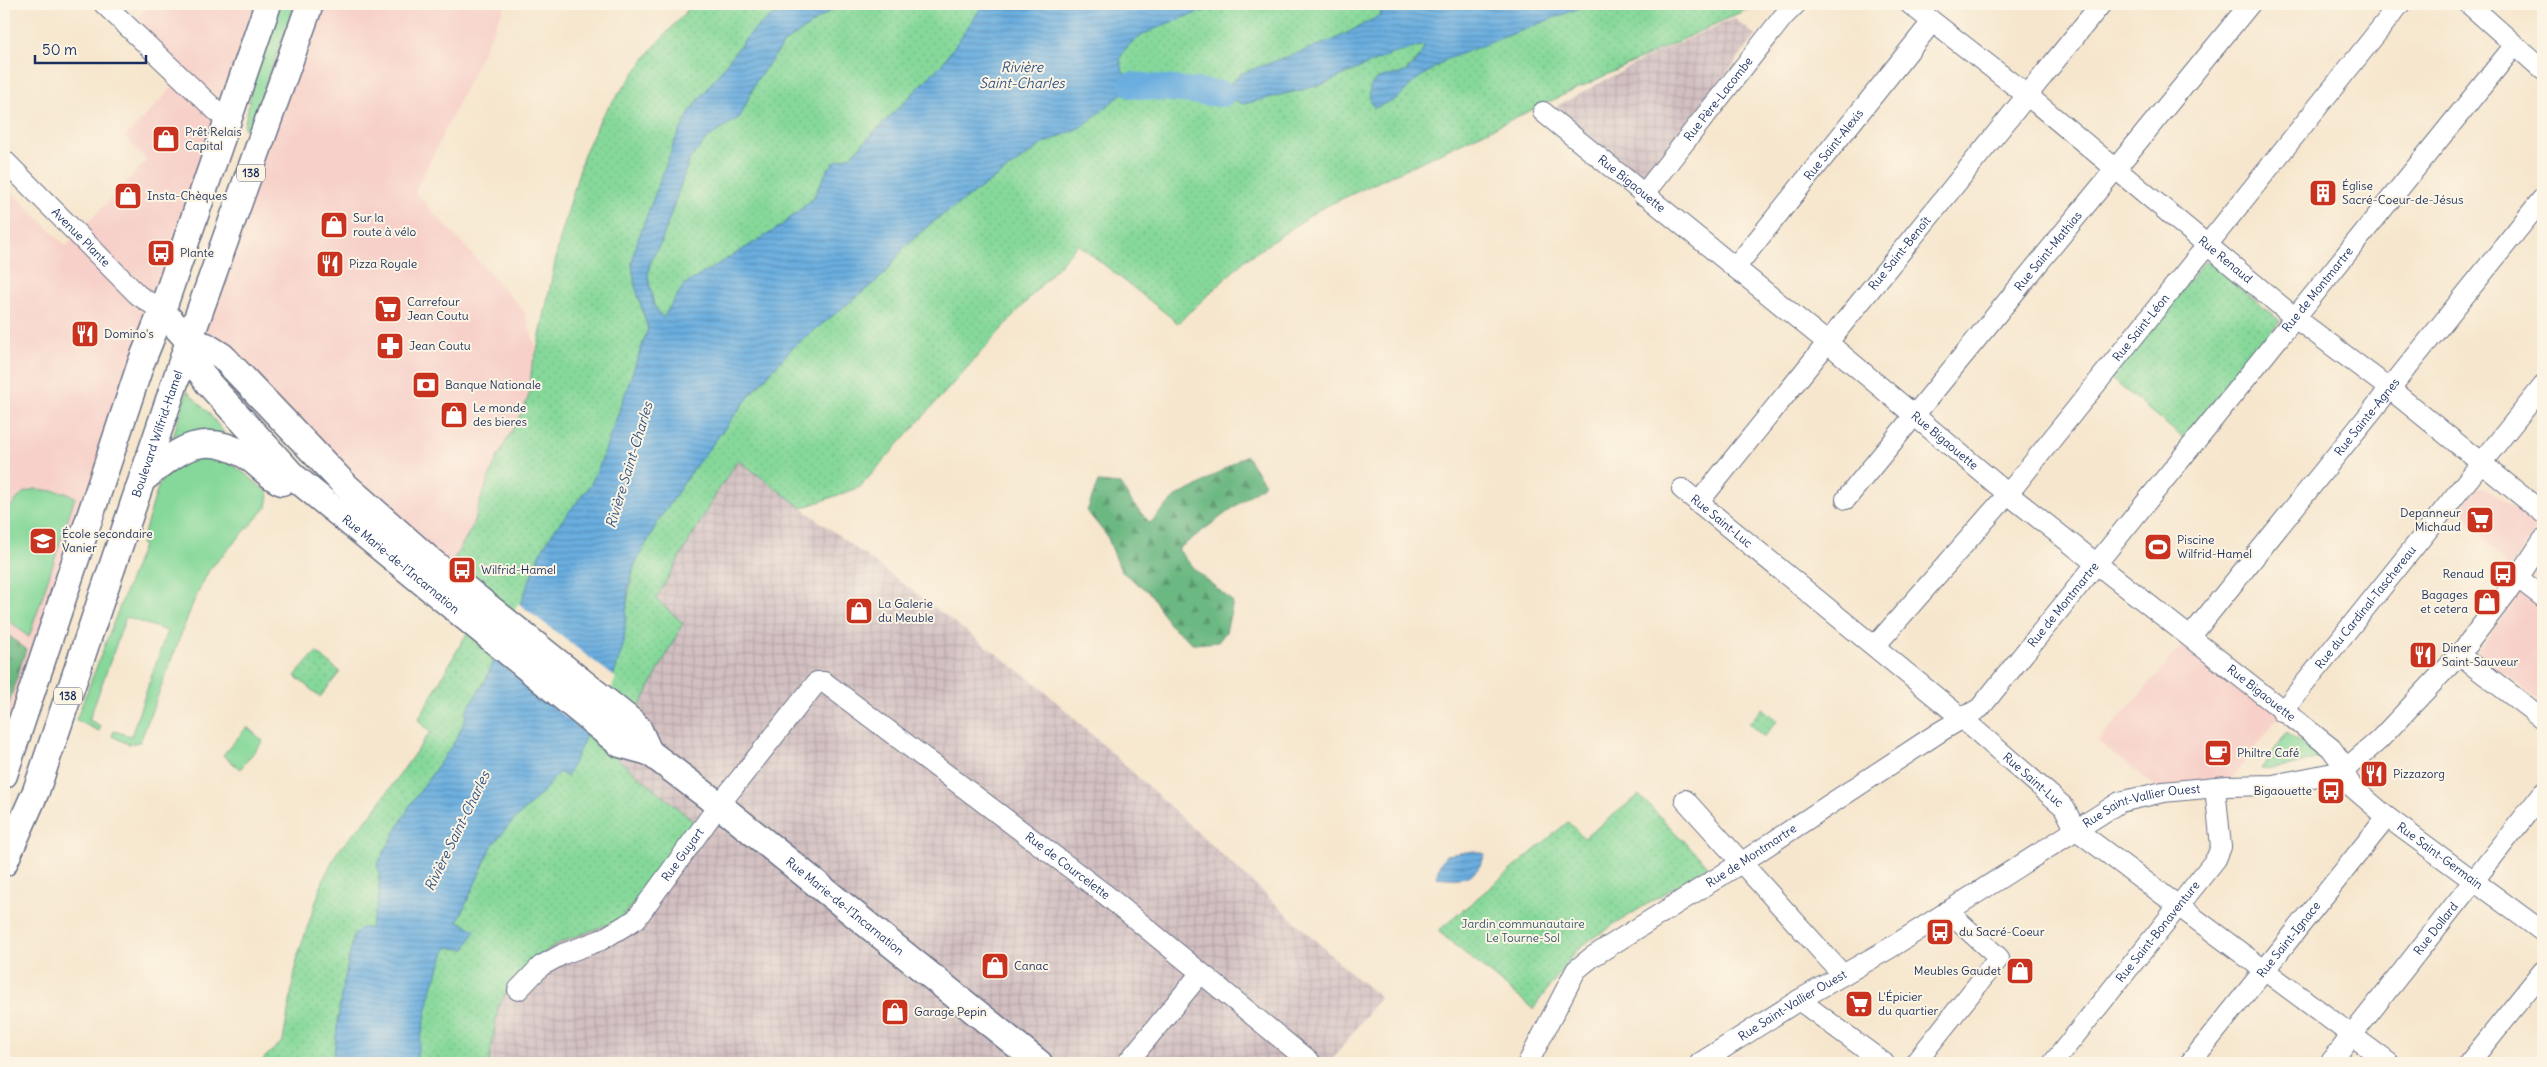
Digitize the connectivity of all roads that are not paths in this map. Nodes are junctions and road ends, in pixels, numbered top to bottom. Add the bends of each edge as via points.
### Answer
1 (104, 4) edge
2 (268, 4) edge
3 (310, 4) edge
4 (1796, 4) edge
5 (1910, 4) edge
6 (2101, 4) edge
7 (2250, 4) edge
8 (2400, 4) edge
9 (2478, 7) edge
10 (1932, 22) junction
11 (2515, 45) junction
12 (2543, 70) edge
13 (2028, 96) junction
14 (1543, 112) dead end
15 (228, 122) junction
16 (4, 160) edge
17 (2116, 170) junction
18 (1644, 195) junction
19 (2543, 198) edge
20 (2207, 246) junction
21 (1735, 268) junction
22 (162, 311) junction
23 (2294, 317) junction
24 (188, 341) junction
25 (1828, 343) junction
26 (2543, 386) edge
27 (2390, 389) junction
28 (1913, 415) junction
29 (2481, 463) junction
30 (143, 479) junction
31 (1682, 489) dead end
32 (313, 494) junction
33 (2008, 494) junction
34 (1846, 499) dead end
35 (1698, 503) junction
36 (2543, 513) edge
37 (2543, 540) edge
38 (2098, 564) junction
39 (2518, 578) junction
40 (2543, 597) edge
41 (497, 628) junction
42 (2191, 636) junction
43 (1875, 646) junction
44 (2459, 656) junction
45 (817, 682) joint
46 (2282, 712) junction
47 (2543, 719) edge
48 (1964, 720) junction
49 (649, 752) junction
50 (2343, 771) junction
51 (4, 775) edge
52 (2215, 787) junction
53 (2543, 793) edge
54 (1685, 800) dead end
55 (719, 805) junction
56 (2387, 817) junction
57 (2075, 829) junction
58 (4, 863) edge
59 (1741, 863) junction
60 (2475, 882) junction
61 (2179, 907) junction
62 (1947, 911) junction
63 (2543, 932) edge
64 (2264, 969) junction
65 (2543, 971) edge
66 (1200, 974) junction
67 (1843, 975) junction
68 (518, 990) dead end
69 (1799, 1000) junction
70 (2353, 1034) junction
71 (1039, 1063) edge
72 (1127, 1063) edge
73 (1311, 1063) edge
74 (1528, 1063) edge
75 (1700, 1063) edge
76 (1884, 1063) edge
77 (1915, 1063) edge
78 (2053, 1063) edge
79 (2190, 1063) edge
80 (2330, 1063) edge
81 (2389, 1063) edge
82 (2469, 1063) edge

1 - 15 street
2 - 15 main road
3 - 24 main road, Boulevard Wilfrid-Hamel / 138
4 - 18 street, Rue Père-Lacombe
5 - 10 street, Rue Renaud
6 - 13 street, Rue Saint-Benoît
7 - 17 street, Rue Saint-Mathias
8 - 20 street, Rue Saint-Léon
9 - 11 street
10 - 13 street, Rue Renaud
10 - 21 street, Rue Saint-Alexis
11 - 12 street
11 - 23 street, Rue de Montmartre
13 - 17 street, Rue Renaud
13 - 25 street, Rue Saint-Benoît
14 - 18 street, Rue Bigaouette
15 - 22 main road
16 - 22 street, Avenue Plante via 138,296
17 - 20 street, Rue Renaud
17 - 28 street, Rue Saint-Mathias
18 - 21 street, Rue Bigaouette
19 - 27 street, Rue Sainte-Agnes
20 - 23 street, Rue Renaud
20 - 33 street, Rue Saint-Léon
21 - 25 street, Rue Bigaouette
22 - 24 main road, Rue Marie-de-l'Incarnation
22 - 51 main road via 140,363
23 - 27 street, Rue Renaud
23 - 38 street, Rue de Montmartre
24 - 30 main road, Boulevard Wilfrid-Hamel / 138
24 - 32 main road, Rue Marie-de-l'Incarnation via 208,383
24 - 41 main road, Rue Marie-de-l'Incarnation via 206,346 222,356 346,486 432,562
25 - 28 street, Rue Bigaouette
25 - 35 street, Rue Saint-Benoît
26 - 29 street, Rue du Cardinal-Taschereau
27 - 29 street, Rue Renaud
27 - 42 street, Rue Sainte-Agnes
28 - 33 street, Rue Bigaouette
28 - 34 street, Rue Saint-Mathias
29 - 36 street, Rue Renaud
29 - 46 street, Rue du Cardinal-Taschereau
30 - 32 main road via 178,451 193,445 212,444 246,455 278,480
30 - 58 main road, Boulevard Wilfrid-Hamel / 138 via 36,791
31 - 35 street, Rue Saint-Luc
32 - 41 main road, Rue Marie-de-l'Incarnation
33 - 38 street, Rue Bigaouette
33 - 43 street, Rue Saint-Léon
35 - 43 street, Rue Saint-Luc
37 - 39 street, Rue Saint-Vallier Ouest
38 - 42 street, Rue Bigaouette
38 - 48 street, Rue de Montmartre via 1980,708
39 - 40 street
39 - 44 street, Rue Saint-Vallier Ouest
41 - 49 main road, Rue Marie-de-l'Incarnation via 620,744
41 - 49 main road, Rue Marie-de-l'Incarnation via 631,721 638,728
42 - 46 street, Rue Bigaouette
43 - 48 street, Rue Saint-Luc
44 - 47 street
44 - 50 street, Rue Saint-Vallier Ouest via 2379,740
45 - 55 street, Rue Guyart
45 - 66 street, Rue de Courcelette via 833,688 1106,895
46 - 50 street, Rue Bigaouette via 2331,748
48 - 57 street, Rue Saint-Luc via 2064,807
48 - 59 street, Rue de Montmartre via 1941,731
49 - 55 main road, Rue Marie-de-l'Incarnation
50 - 52 street, Rue Saint-Vallier Ouest via 2273,785
50 - 56 street, Rue Saint-Germain via 2352,787
52 - 57 street, Rue Saint-Vallier Ouest via 2163,792 2120,802
52 - 61 street, Rue Saint-Bonaventure via 2221,848
53 - 60 street, Rue Dollard
54 - 59 street
55 - 68 street, Rue Guyart via 620,938 541,966
55 - 71 main road, Rue Marie-de-l'Incarnation
56 - 60 street, Rue Saint-Germain
56 - 64 street, Rue Saint-Ignace
57 - 61 street, Rue Saint-Luc
57 - 62 street, Rue Saint-Vallier Ouest
59 - 67 street
59 - 74 street, Rue de Montmartre via 1606,947 1576,970
60 - 63 street, Rue Saint-Germain
60 - 70 street, Rue Dollard
61 - 64 street, Rue Saint-Luc
61 - 78 street, Rue Saint-Bonaventure
62 - 67 street, Rue Saint-Vallier Ouest
62 - 77 street via 1999,958
64 - 70 street, Rue Saint-Luc
64 - 79 street, Rue Saint-Ignace
65 - 82 street
66 - 72 street
66 - 73 street, Rue de Courcelette
67 - 69 street, Rue Saint-Vallier Ouest
69 - 75 street, Rue Saint-Vallier Ouest
69 - 76 street
70 - 80 street, Rue Dollard
70 - 81 street, Rue Saint-Luc

